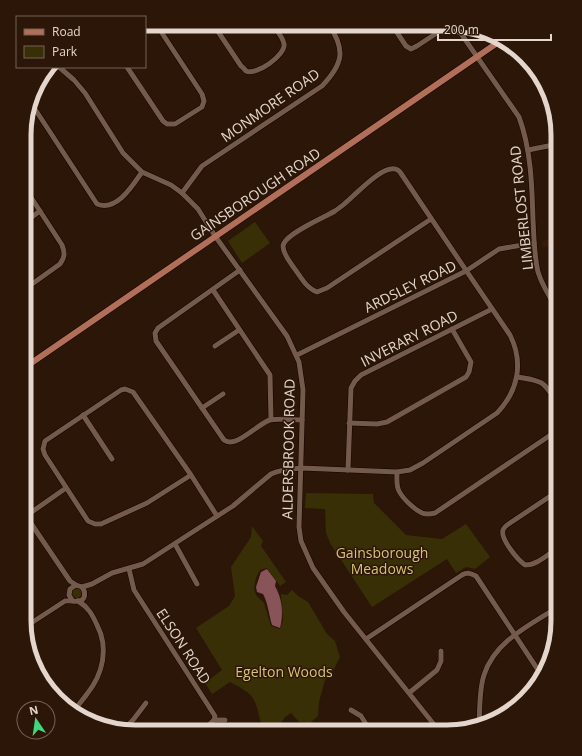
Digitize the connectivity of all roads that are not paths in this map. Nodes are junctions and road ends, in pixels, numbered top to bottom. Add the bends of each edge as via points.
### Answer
1 (161, 31) edge
2 (218, 31) edge
3 (276, 31) edge
4 (333, 31) edge
5 (396, 31) edge
6 (440, 31) edge
7 (460, 32) edge
8 (496, 44) edge
9 (477, 57) junction
10 (60, 68) edge
11 (128, 68) edge
12 (35, 109) edge
13 (551, 145) edge
14 (528, 150) junction
15 (142, 172) junction
16 (182, 193) junction
17 (31, 197) edge
18 (40, 211) junction
19 (31, 218) edge
20 (431, 219) junction
21 (216, 236) junction
22 (534, 243) junction
23 (240, 270) junction
24 (466, 272) junction
25 (31, 285) edge
26 (212, 290) junction
27 (551, 299) edge
28 (492, 309) junction
29 (452, 329) junction
30 (239, 330) junction
31 (215, 346) dead end
32 (296, 355) junction
33 (31, 363) edge
34 (517, 377) junction
35 (223, 394) dead end
36 (551, 395) edge
37 (202, 408) junction
38 (83, 415) junction
39 (271, 419) junction
40 (302, 420) junction
41 (349, 423) junction
42 (551, 435) edge
43 (112, 459) dead end
44 (301, 468) junction
45 (348, 470) junction
46 (397, 472) junction
47 (191, 475) junction
48 (66, 488) junction
49 (551, 496) edge
50 (31, 510) edge
51 (217, 516) junction
52 (31, 523) edge
53 (175, 544) junction
54 (551, 553) edge
55 (128, 569) junction
56 (70, 581) junction
57 (92, 584) junction
58 (197, 584) dead end
59 (76, 585) junction
60 (82, 587) junction
61 (70, 594) junction
62 (85, 595) junction
63 (78, 601) junction
64 (85, 605) junction
65 (551, 611) edge
66 (31, 623) edge
67 (514, 635) junction
68 (366, 639) junction
69 (441, 651) dead end
70 (538, 670) edge
71 (409, 693) junction
72 (79, 703) junction
73 (146, 703) dead end
74 (72, 704) edge
75 (77, 707) edge
76 (351, 710) dead end
77 (479, 719) edge
78 (214, 720) junction
79 (225, 720) dead end
80 (128, 725) edge
81 (209, 725) edge
82 (366, 725) edge
83 (434, 725) edge

1 - 11 street via 202,94 202,107 175,124 167,124
2 - 3 street via 241,66 251,72 264,67 283,50 284,43
4 - 16 street, MONMORE ROAD via 337,37 340,56 333,75 322,86 202,166
5 - 6 street via 411,49
7 - 9 street, LIMBERLOST ROAD
8 - 9 main road, GAINSBOROUGH ROAD
9 - 14 street, LIMBERLOST ROAD via 518,117
9 - 21 main road, GAINSBOROUGH ROAD
10 - 15 street, ALDERSBROOK ROAD via 85,93 123,153
12 - 15 street via 97,204 104,206 117,201 126,194
13 - 14 street
14 - 22 street, LIMBERLOST ROAD
15 - 16 street, ALDERSBROOK ROAD
16 - 21 street, ALDERSBROOK ROAD via 198,209
17 - 18 street
18 - 19 street
18 - 25 street via 65,253 60,264
20 - 20 street via 327,288 317,292 311,290 284,253 286,239 335,211 387,169 400,172
20 - 24 street
21 - 23 street, ALDERSBROOK ROAD
21 - 33 main road, GAINSBOROUGH ROAD
22 - 24 street, ARDSLEY ROAD via 500,249
22 - 27 street, LIMBERLOST ROAD via 538,272
23 - 26 street
23 - 32 street, ALDERSBROOK ROAD via 287,336
24 - 28 street
24 - 32 street, ARDSLEY ROAD
26 - 30 street
26 - 37 street via 158,328 155,333 156,341
28 - 29 street, INVERARY ROAD
28 - 34 street via 514,344
29 - 41 street, INVERARY ROAD via 355,381 351,388
29 - 41 street via 471,362 470,372 466,377 387,422
30 - 31 street
30 - 39 street via 270,375
32 - 40 street, ALDERSBROOK ROAD via 302,374
34 - 36 street via 542,383
34 - 46 street via 506,403 497,413 423,464
35 - 37 street
37 - 39 street via 227,442 235,442
38 - 43 street
38 - 47 street via 121,390 133,392
38 - 48 street via 45,441 43,449
39 - 40 street
40 - 44 street, ALDERSBROOK ROAD
41 - 45 street, INVERARY ROAD
42 - 46 street via 435,513 423,513 408,502 399,492
44 - 45 street
44 - 51 street via 285,469 271,474
44 - 68 street, ALDERSBROOK ROAD via 301,541 313,568
45 - 46 street
47 - 48 street via 147,503 101,524 88,521
47 - 51 street
48 - 50 street
49 - 54 street via 510,523 503,532 517,559 525,565 532,565
51 - 53 street
52 - 56 street
53 - 55 street via 144,564
53 - 58 street
55 - 57 street via 112,573
55 - 78 street, ELSON ROAD via 134,590 215,716
56 - 59 street
56 - 61 street
57 - 60 street
57 - 62 street
59 - 60 street
59 - 61 street
60 - 62 street
61 - 63 street
61 - 66 street via 65,601
62 - 63 street
62 - 64 street
63 - 64 street
64 - 72 street via 101,634 104,649 101,668 94,684
65 - 67 street
67 - 68 street via 476,576 466,573
67 - 70 street
67 - 77 street via 501,646 484,675
68 - 71 street, ALDERSBROOK ROAD
69 - 71 street via 441,661 437,670
71 - 83 street, ALDERSBROOK ROAD
72 - 74 street
72 - 75 street
73 - 80 street
76 - 82 street via 360,716
78 - 79 street
78 - 81 street

